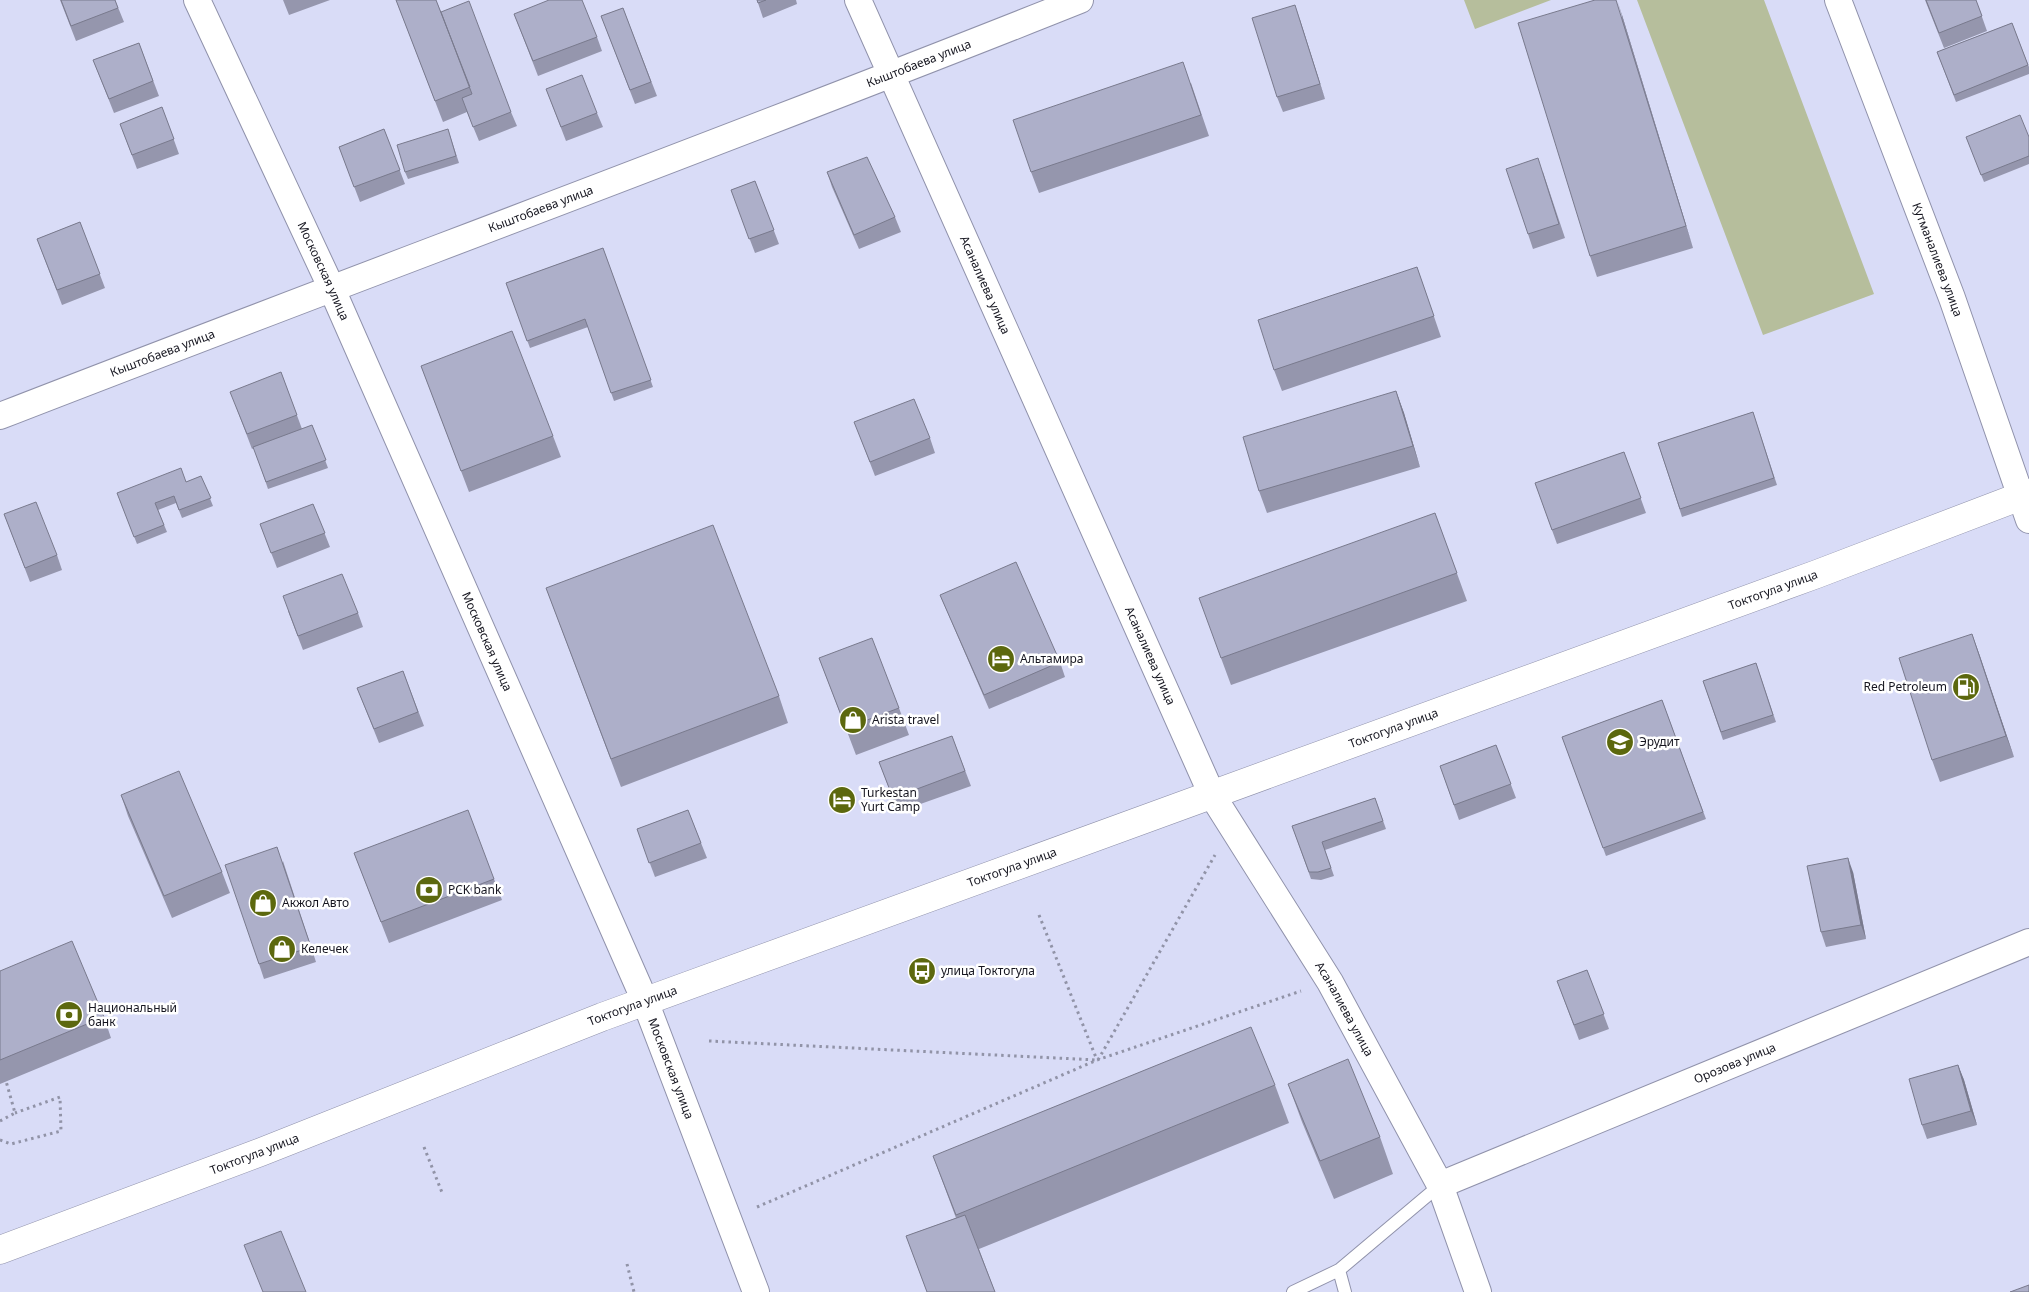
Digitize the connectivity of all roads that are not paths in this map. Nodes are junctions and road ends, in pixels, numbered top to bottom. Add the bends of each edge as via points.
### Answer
1 (197, 0) edge
2 (858, 0) edge
3 (1080, 0) edge
4 (1838, 0) edge
5 (891, 76) junction
6 (331, 287) junction
7 (0, 416) edge
8 (2026, 503) edge
9 (1212, 795) junction
10 (2029, 942) edge
11 (645, 1001) junction
12 (1440, 1185) junction
13 (0, 1250) edge
14 (1339, 1270) junction
15 (756, 1292) edge
16 (1293, 1292) edge
17 (1344, 1292) edge
18 (1478, 1292) edge

1 - 6 street, Московская улица
2 - 5 street, Асаналиева улица
3 - 5 street, Кыштобаева улица
4 - 8 street, Кутманалиева улица
5 - 6 street, Кыштобаева улица
5 - 9 street, Асаналиева улица
6 - 7 street, Кыштобаева улица
6 - 11 street, Московская улица
8 - 9 main road, Токтогула улица via 1817,574
9 - 11 main road, Токтогула улица
9 - 12 street, Асаналиева улица via 1330,982
10 - 12 street, Орозова улица
11 - 13 main road, Токтогула улица via 261,1152
11 - 15 street, Московская улица
12 - 14 lane
12 - 18 street, Асаналиева улица
14 - 16 lane
14 - 17 lane

